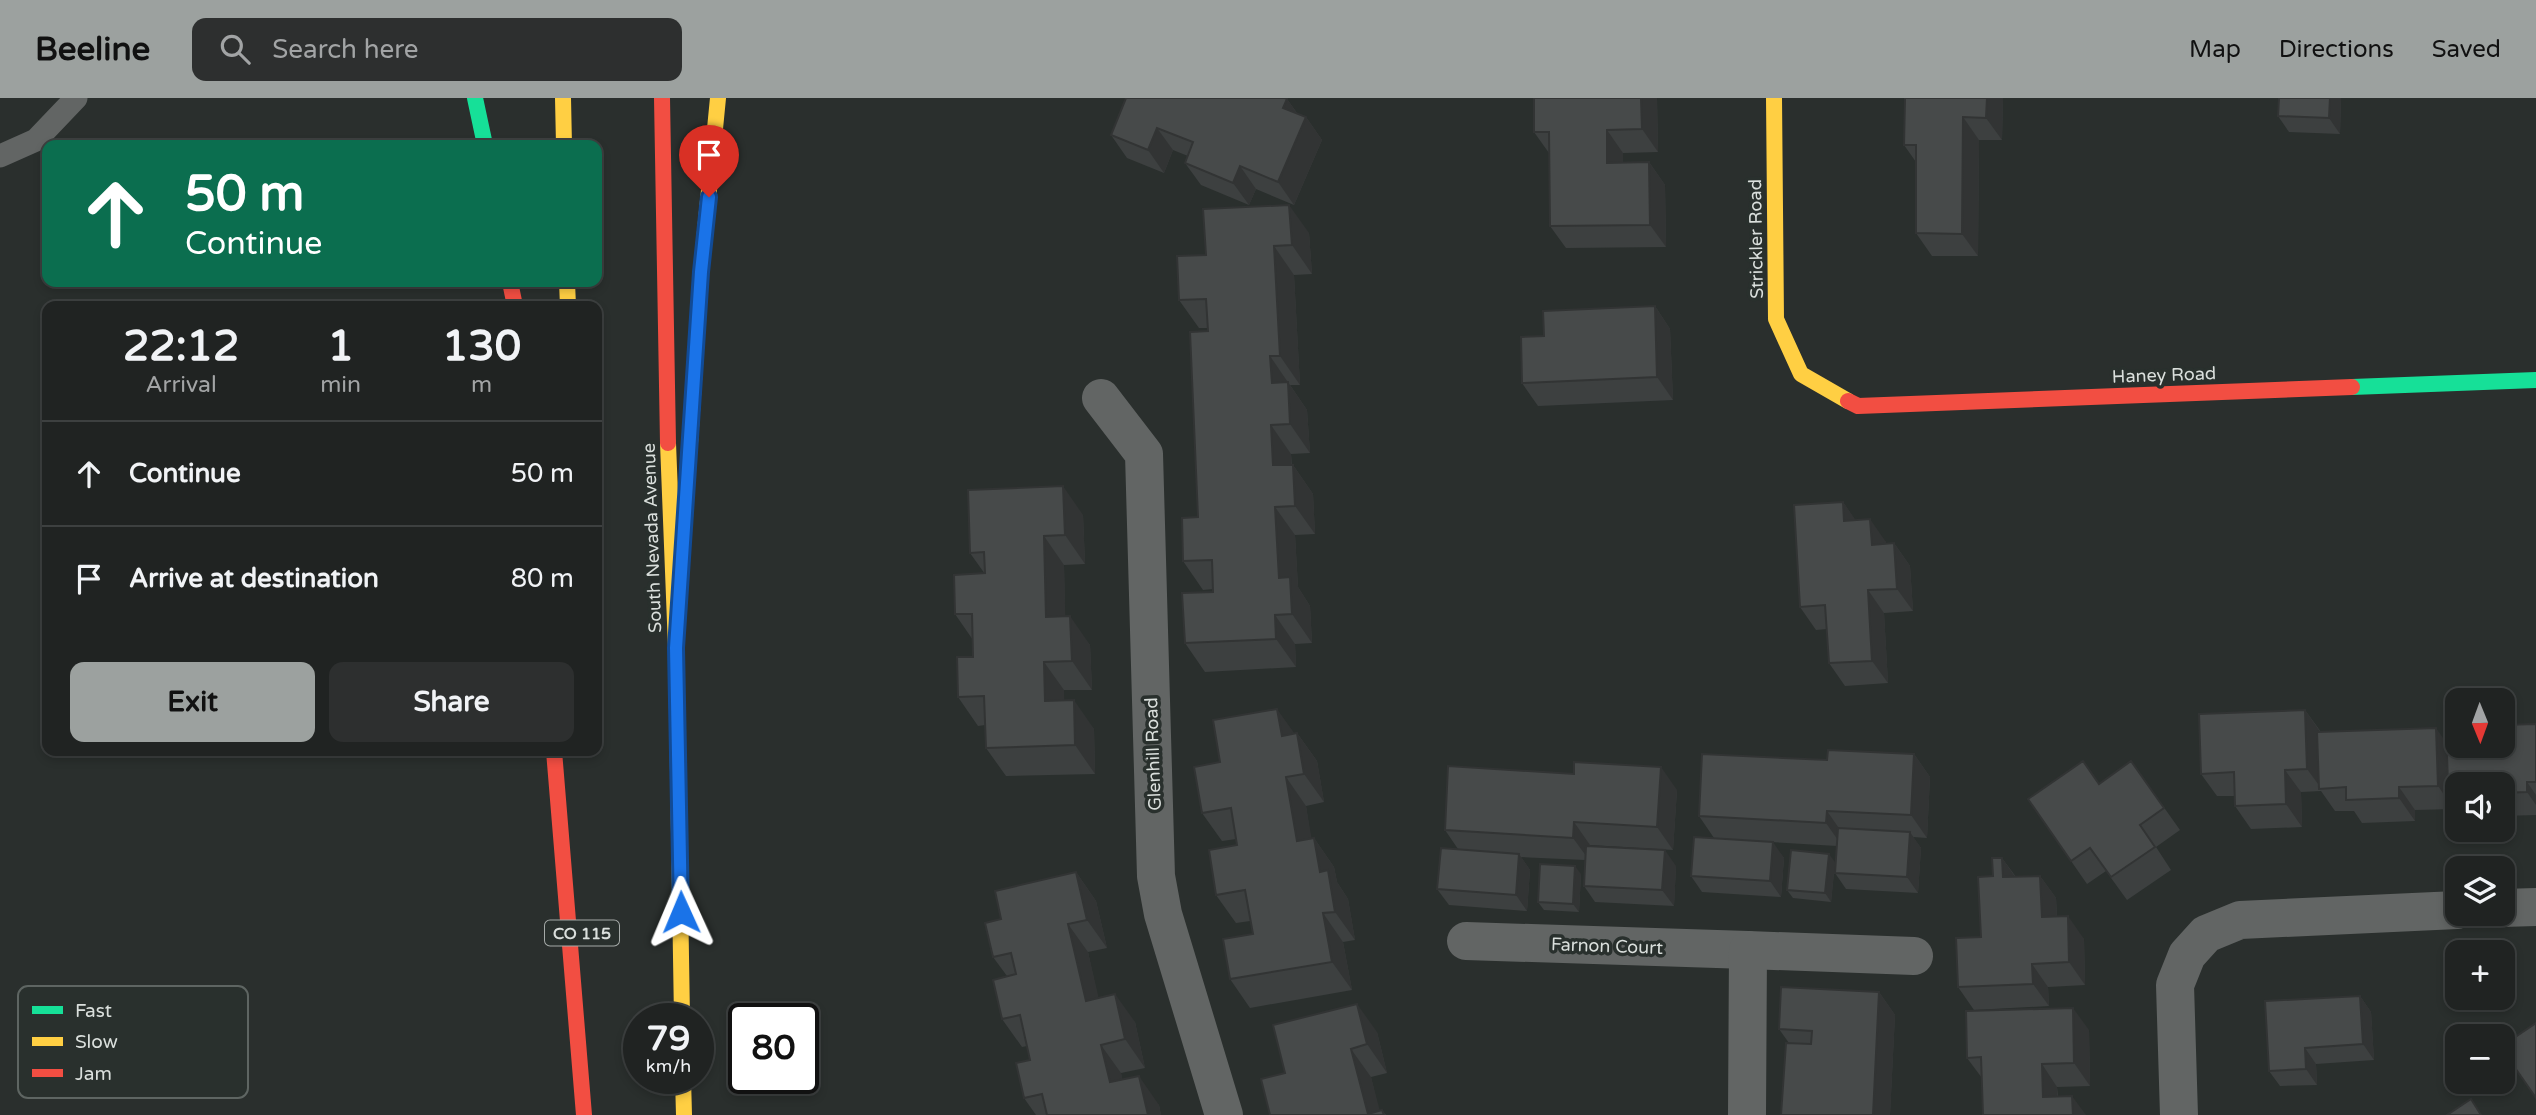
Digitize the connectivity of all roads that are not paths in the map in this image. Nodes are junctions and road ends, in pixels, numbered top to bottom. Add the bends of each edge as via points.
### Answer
1 (76, 98) edge
2 (475, 98) edge
3 (563, 98) edge
4 (662, 98) edge
5 (718, 98) edge
6 (1774, 98) edge
7 (484, 140) edge
8 (564, 140) edge
9 (0, 156) edge
10 (1801, 374) joint
11 (2536, 380) edge
12 (1101, 398) dead end
13 (689, 453) dead end
14 (687, 495) dead end
15 (676, 648) junction
16 (554, 756) edge
17 (580, 872) dead end
18 (2536, 907) edge
19 (2515, 908) edge
20 (2445, 911) edge
21 (1466, 942) dead end
22 (1748, 950) junction
23 (1914, 956) dead end
24 (682, 1003) edge
25 (684, 1094) edge
26 (585, 1115) edge
27 (684, 1115) edge
28 (1224, 1115) edge
29 (1747, 1115) edge
30 (2179, 1115) edge

1 - 9 lane via 36,140
2 - 7 main road
3 - 8 main road
4 - 15 main road, South Nevada Avenue
5 - 13 main road
6 - 10 main road, Strickler Road via 1776,319
10 - 11 main road, Haney Road via 1858,406
12 - 28 street, Glenhill Road via 1144,454 1156,876 1163,914
14 - 15 main road
15 - 24 main road, South Nevada Avenue
16 - 26 main road
17 - 26 main road, CO 115
18 - 19 street
20 - 30 street via 2240,920 2206,934 2187,956 2175,985
21 - 22 street, Farnon Court
22 - 23 street, Farnon Court
22 - 29 street
25 - 27 main road

